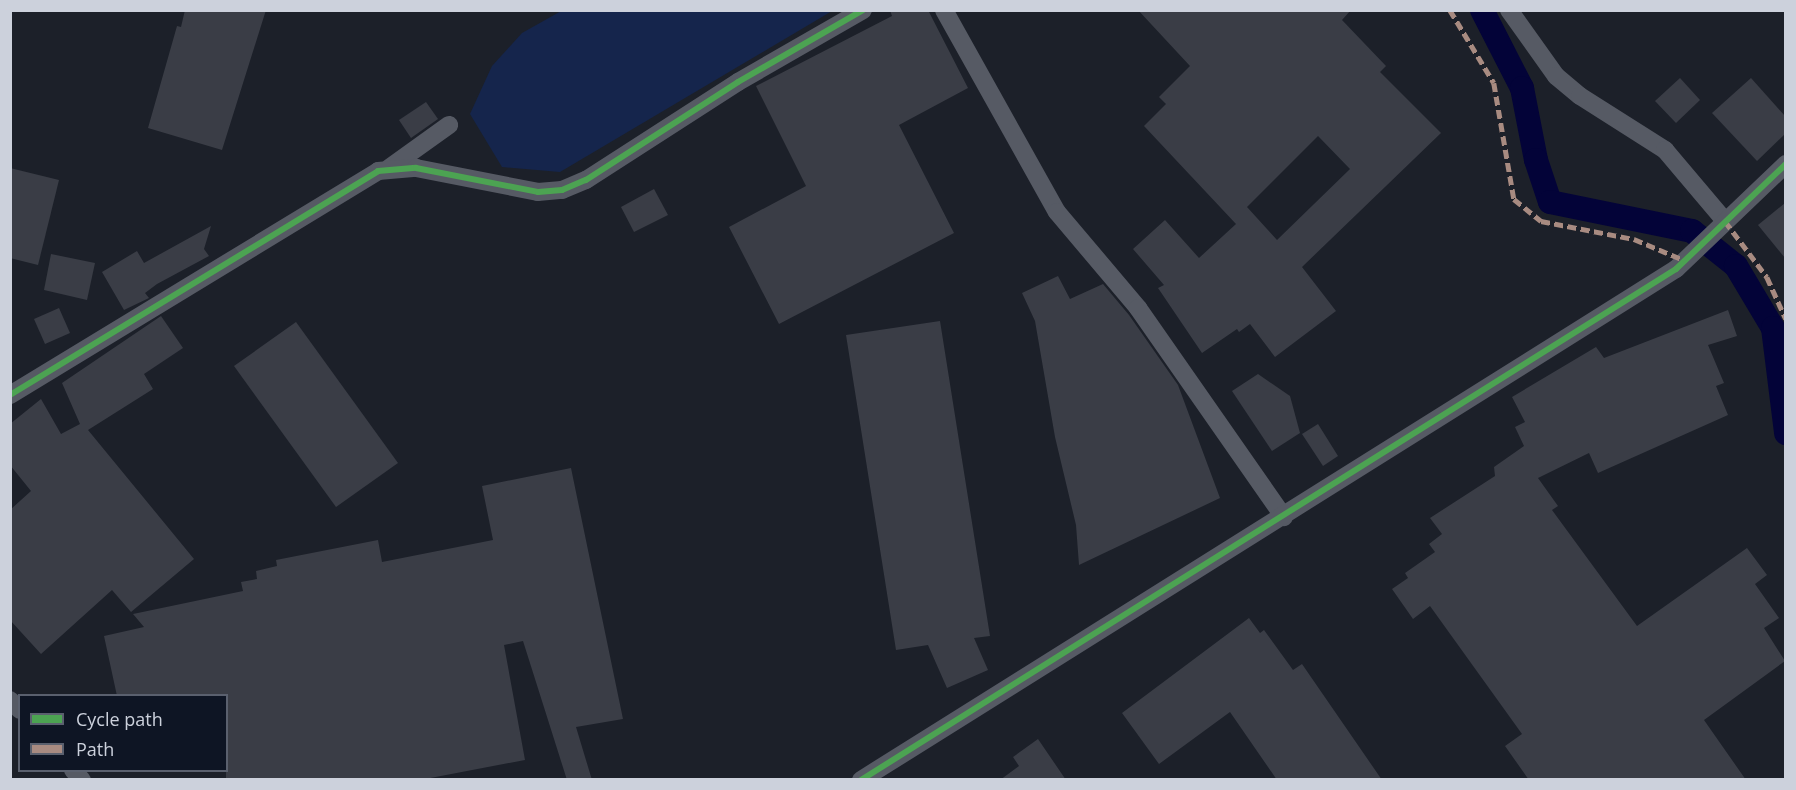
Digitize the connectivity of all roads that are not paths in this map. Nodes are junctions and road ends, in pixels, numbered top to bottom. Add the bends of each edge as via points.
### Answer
1 (863, 10) edge
2 (944, 10) edge
3 (1509, 10) edge
4 (449, 125) dead end
5 (1785, 164) edge
6 (389, 168) junction
7 (1719, 228) junction
8 (10, 395) edge
9 (1284, 517) junction
10 (861, 780) edge

1 - 6 street via 738,82 586,180 562,190 538,192 416,168
2 - 9 street via 1057,212 1138,308
3 - 7 street via 1556,76 1580,96 1665,150
4 - 6 street
5 - 7 street
6 - 8 street
7 - 9 street via 1691,257
9 - 10 street

